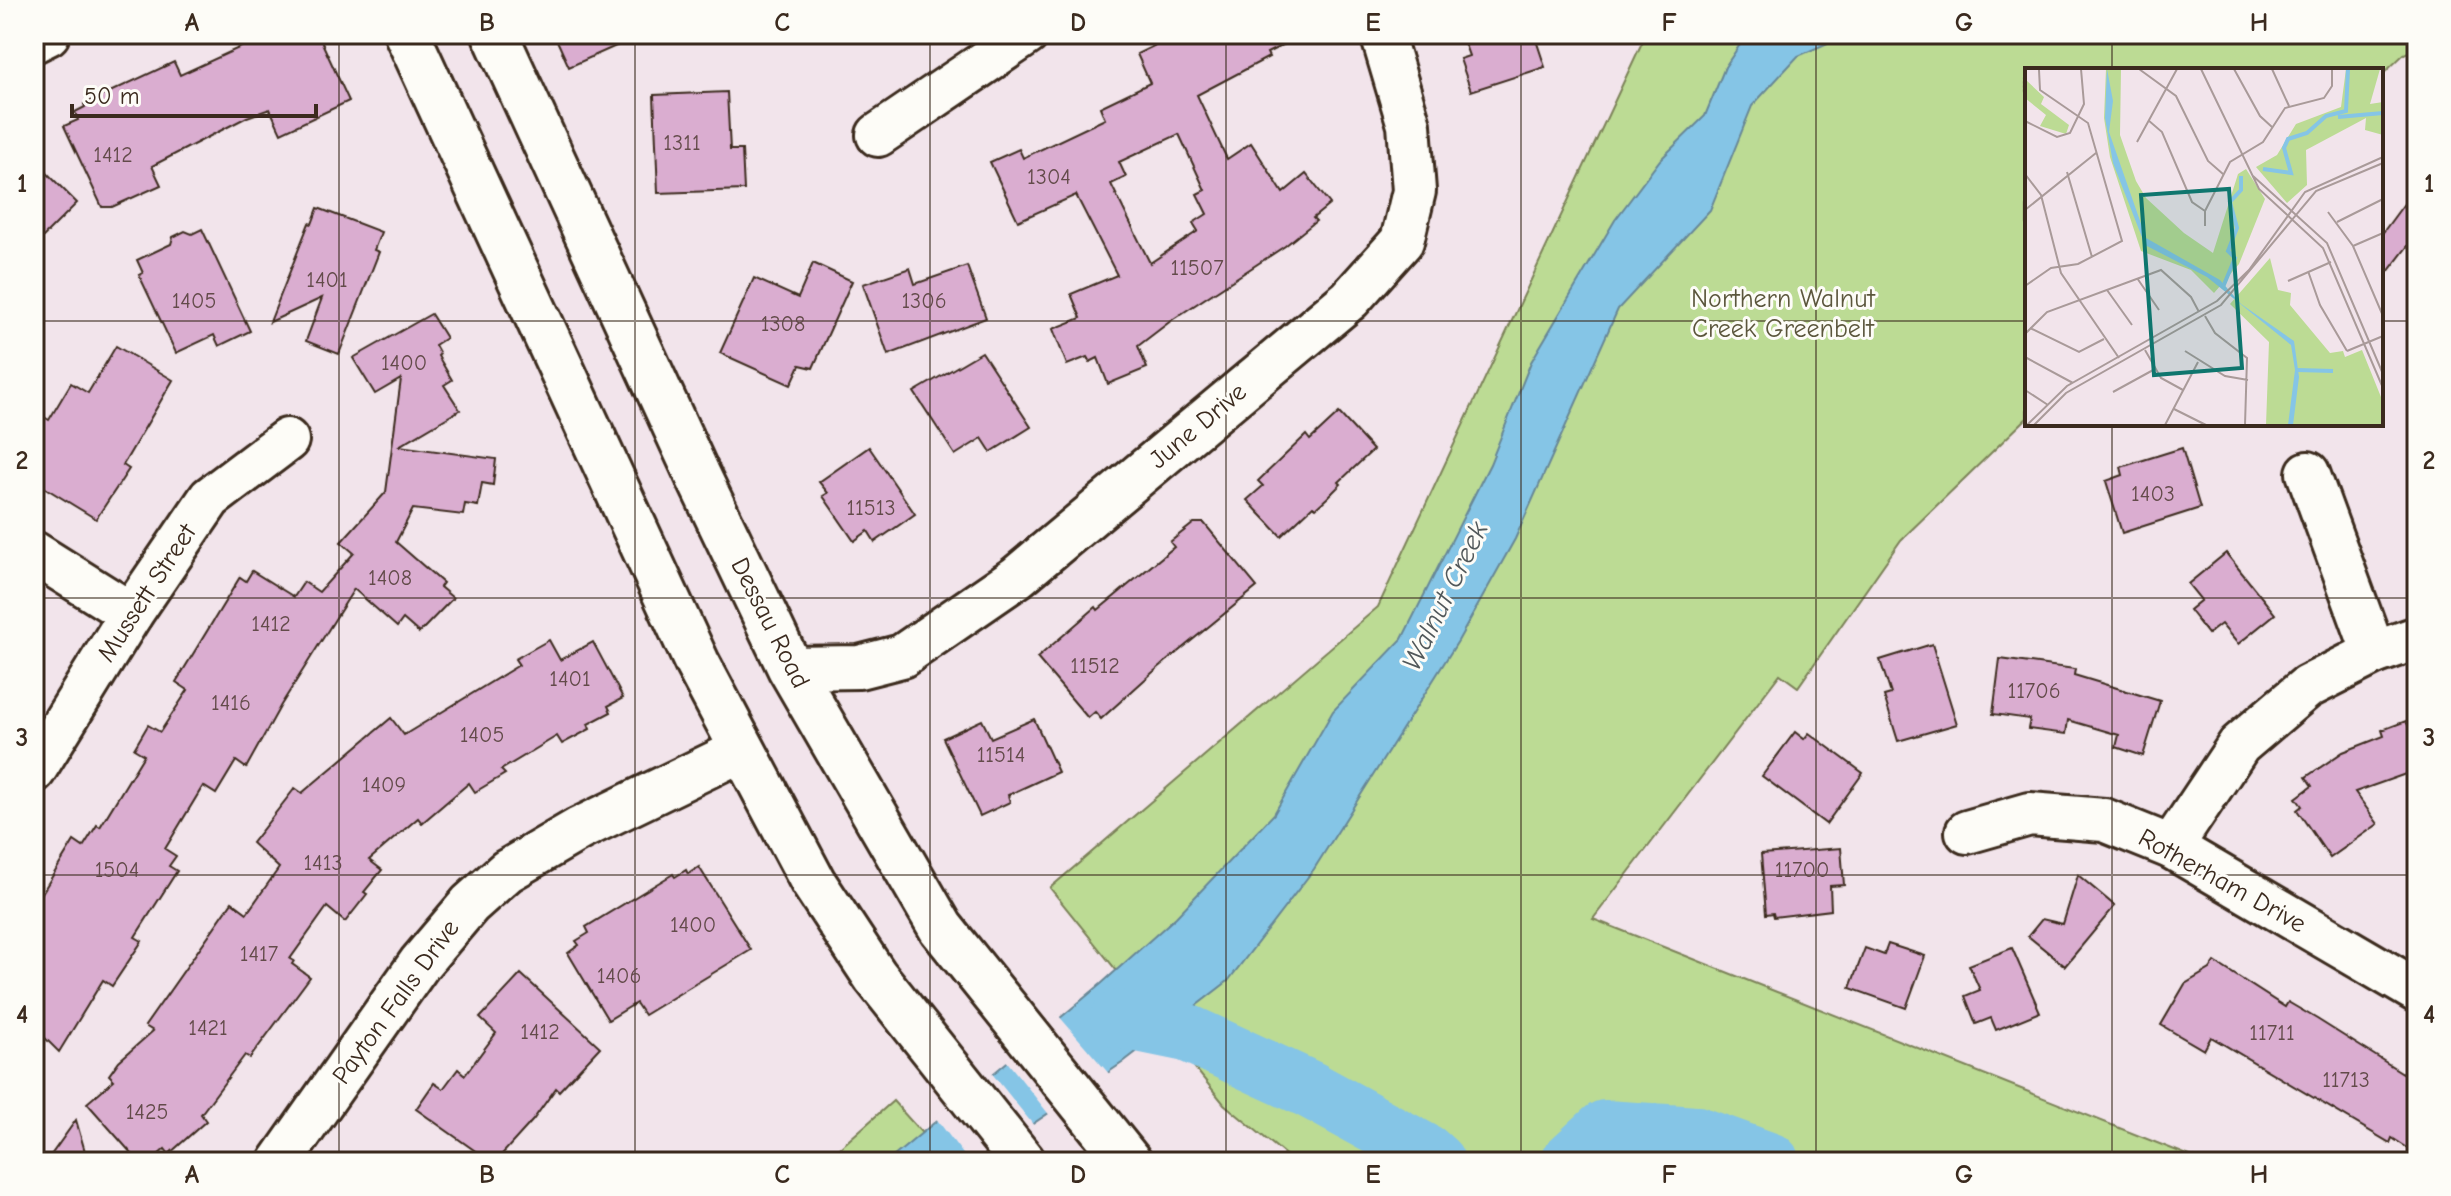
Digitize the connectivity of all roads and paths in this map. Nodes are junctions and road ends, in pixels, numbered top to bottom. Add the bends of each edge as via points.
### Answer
1 (48, 34) edge
2 (407, 34) edge
3 (495, 34) edge
4 (1027, 34) edge
5 (1382, 34) edge
6 (34, 41) edge
7 (878, 135) dead end
8 (287, 440) dead end
9 (2308, 473) dead end
10 (34, 553) edge
11 (131, 614) junction
12 (2417, 638) edge
13 (2374, 653) junction
14 (790, 668) junction
15 (742, 750) junction
16 (34, 771) edge
17 (1967, 832) dead end
18 (2171, 847) junction
19 (2417, 991) edge
20 (280, 1162) edge
21 (1023, 1162) edge
22 (1129, 1162) edge

1 - 6 street
2 - 15 main road
3 - 14 main road, Dessau Road
4 - 7 street
5 - 14 street, June Drive via 1409,125 1414,191 1402,241 1350,299 1017,577 902,656 859,667
8 - 11 street, Mussett Street via 210,498
9 - 13 street
10 - 11 street
11 - 16 street, Mussett Street
12 - 13 street
13 - 18 street via 2307,687 2239,745
14 - 22 main road, Dessau Road via 941,928
15 - 20 street, Payton Falls Drive via 579,829 507,871 470,904 420,963
15 - 21 main road via 813,882 875,976
17 - 18 street, Rotherham Drive via 2030,814 2104,820
18 - 19 street, Rotherham Drive

